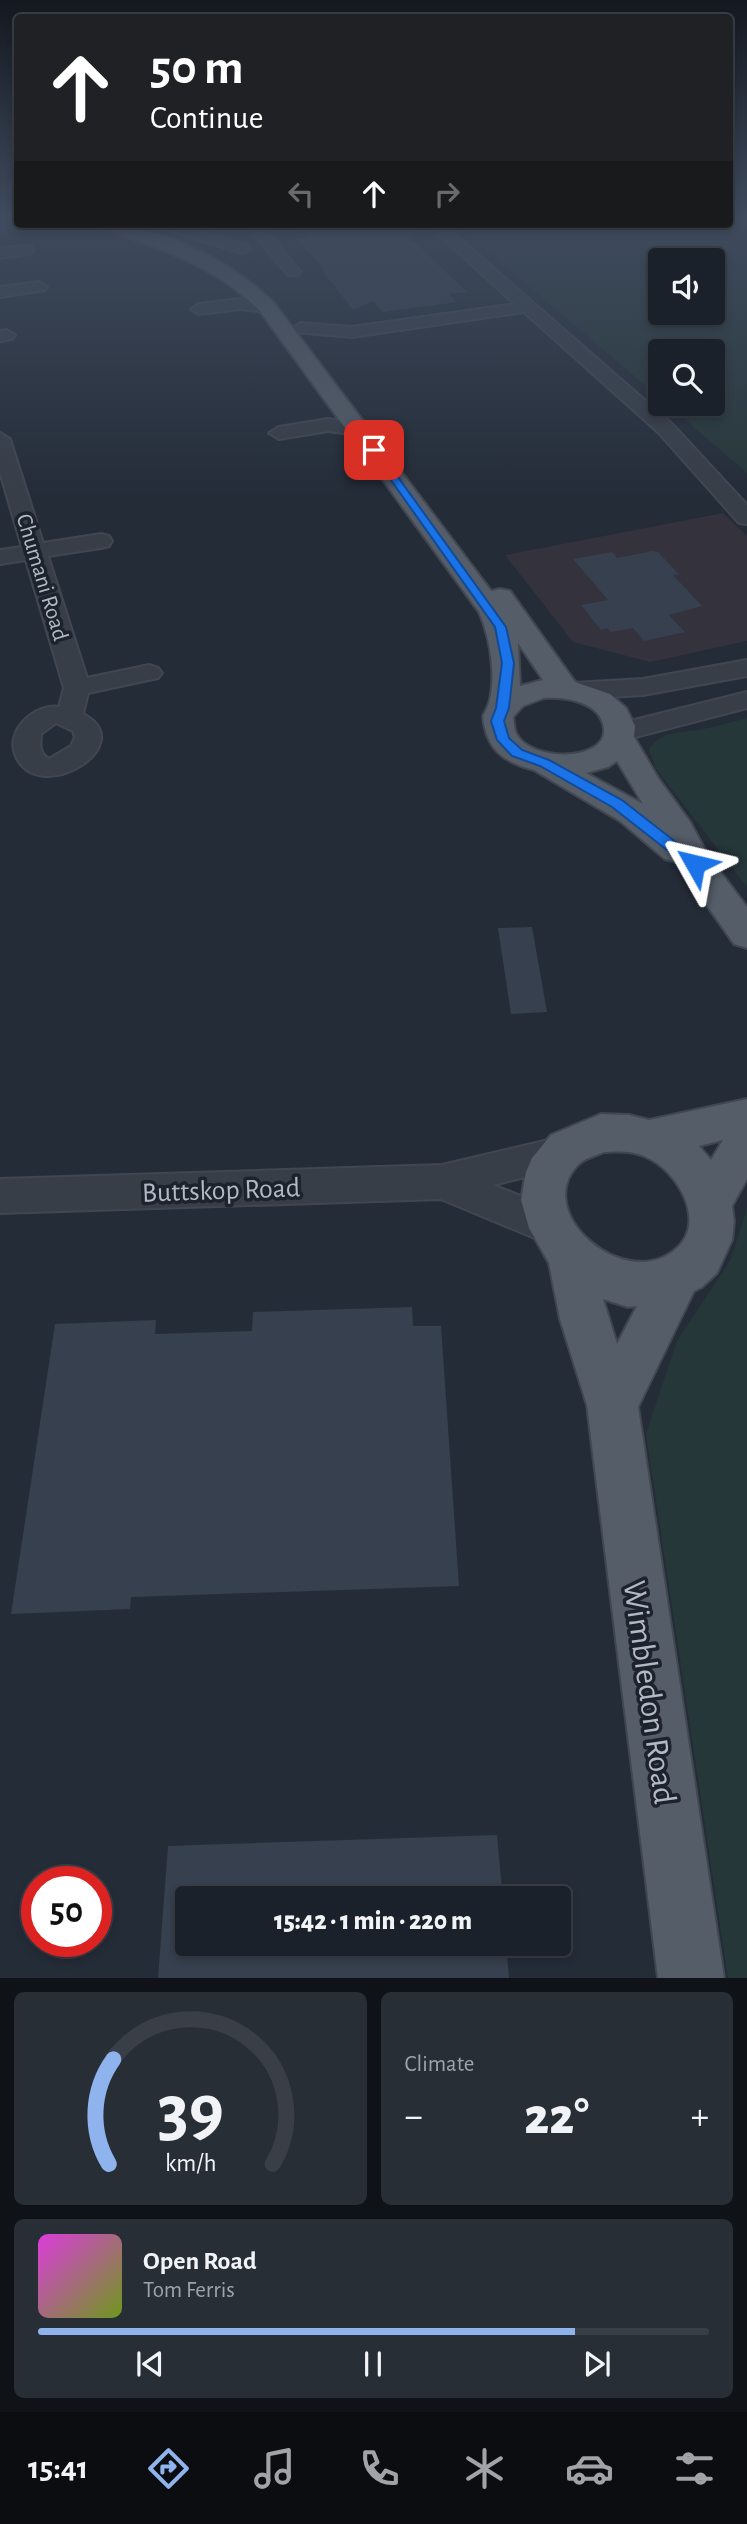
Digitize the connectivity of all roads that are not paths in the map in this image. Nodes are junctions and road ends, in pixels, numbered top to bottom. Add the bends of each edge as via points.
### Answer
1 (261, 312) edge
2 (286, 312) edge
3 (491, 312) edge
4 (534, 312) edge
5 (352, 332) junction
6 (308, 338) junction
7 (336, 417) junction
8 (666, 429) junction
9 (279, 433) dead end
10 (0, 439) edge
11 (6, 475) edge
12 (738, 479) dead end
13 (743, 510) edge
14 (102, 541) dead end
15 (35, 551) junction
16 (0, 557) edge
17 (747, 668) edge
18 (149, 673) dead end
19 (78, 688) junction
20 (570, 690) junction
21 (747, 700) edge
22 (503, 708) junction
23 (69, 716) dead end
24 (620, 735) junction
25 (545, 763) junction
26 (695, 864) junction
27 (747, 934) edge
28 (747, 1116) edge
29 (650, 1139) junction
30 (747, 1145) edge
31 (561, 1153) junction
32 (442, 1182) junction
33 (0, 1196) edge
34 (710, 1202) junction
35 (560, 1241) junction
36 (677, 1276) junction
37 (612, 1405) junction
38 (691, 1978) edge

1 - 7 main road
2 - 6 main road
3 - 5 street
4 - 8 street
5 - 6 street
5 - 6 street
6 - 20 main road
7 - 9 street
7 - 22 main road via 359,429 492,611 501,627 508,663
8 - 12 street
8 - 13 street
10 - 11 street, Chumani Road
11 - 15 street, Chumani Road
14 - 15 street
15 - 16 street
15 - 19 street, Chumani Road
17 - 20 street via 643,687
18 - 19 street
19 - 23 street
20 - 22 main road via 525,693
20 - 24 main road via 591,696 610,709
21 - 24 street
22 - 25 main road via 497,721 503,740 517,753
24 - 25 main road via 613,749 593,761 565,766
24 - 26 main road
25 - 26 main road via 632,813
26 - 27 main road
28 - 29 main road
29 - 31 main road via 601,1133 579,1140
29 - 34 main road via 673,1150 691,1167
30 - 34 main road
31 - 32 street, Buttskop Road
31 - 35 main road via 549,1170 543,1192
32 - 33 street, Buttskop Road
32 - 35 street, Buttskop Road
34 - 36 main road via 711,1227 704,1250
35 - 36 main road via 595,1274 623,1283 651,1284
35 - 37 main road, Wimbledon Road
36 - 37 main road
37 - 38 main road, Wimbledon Road

